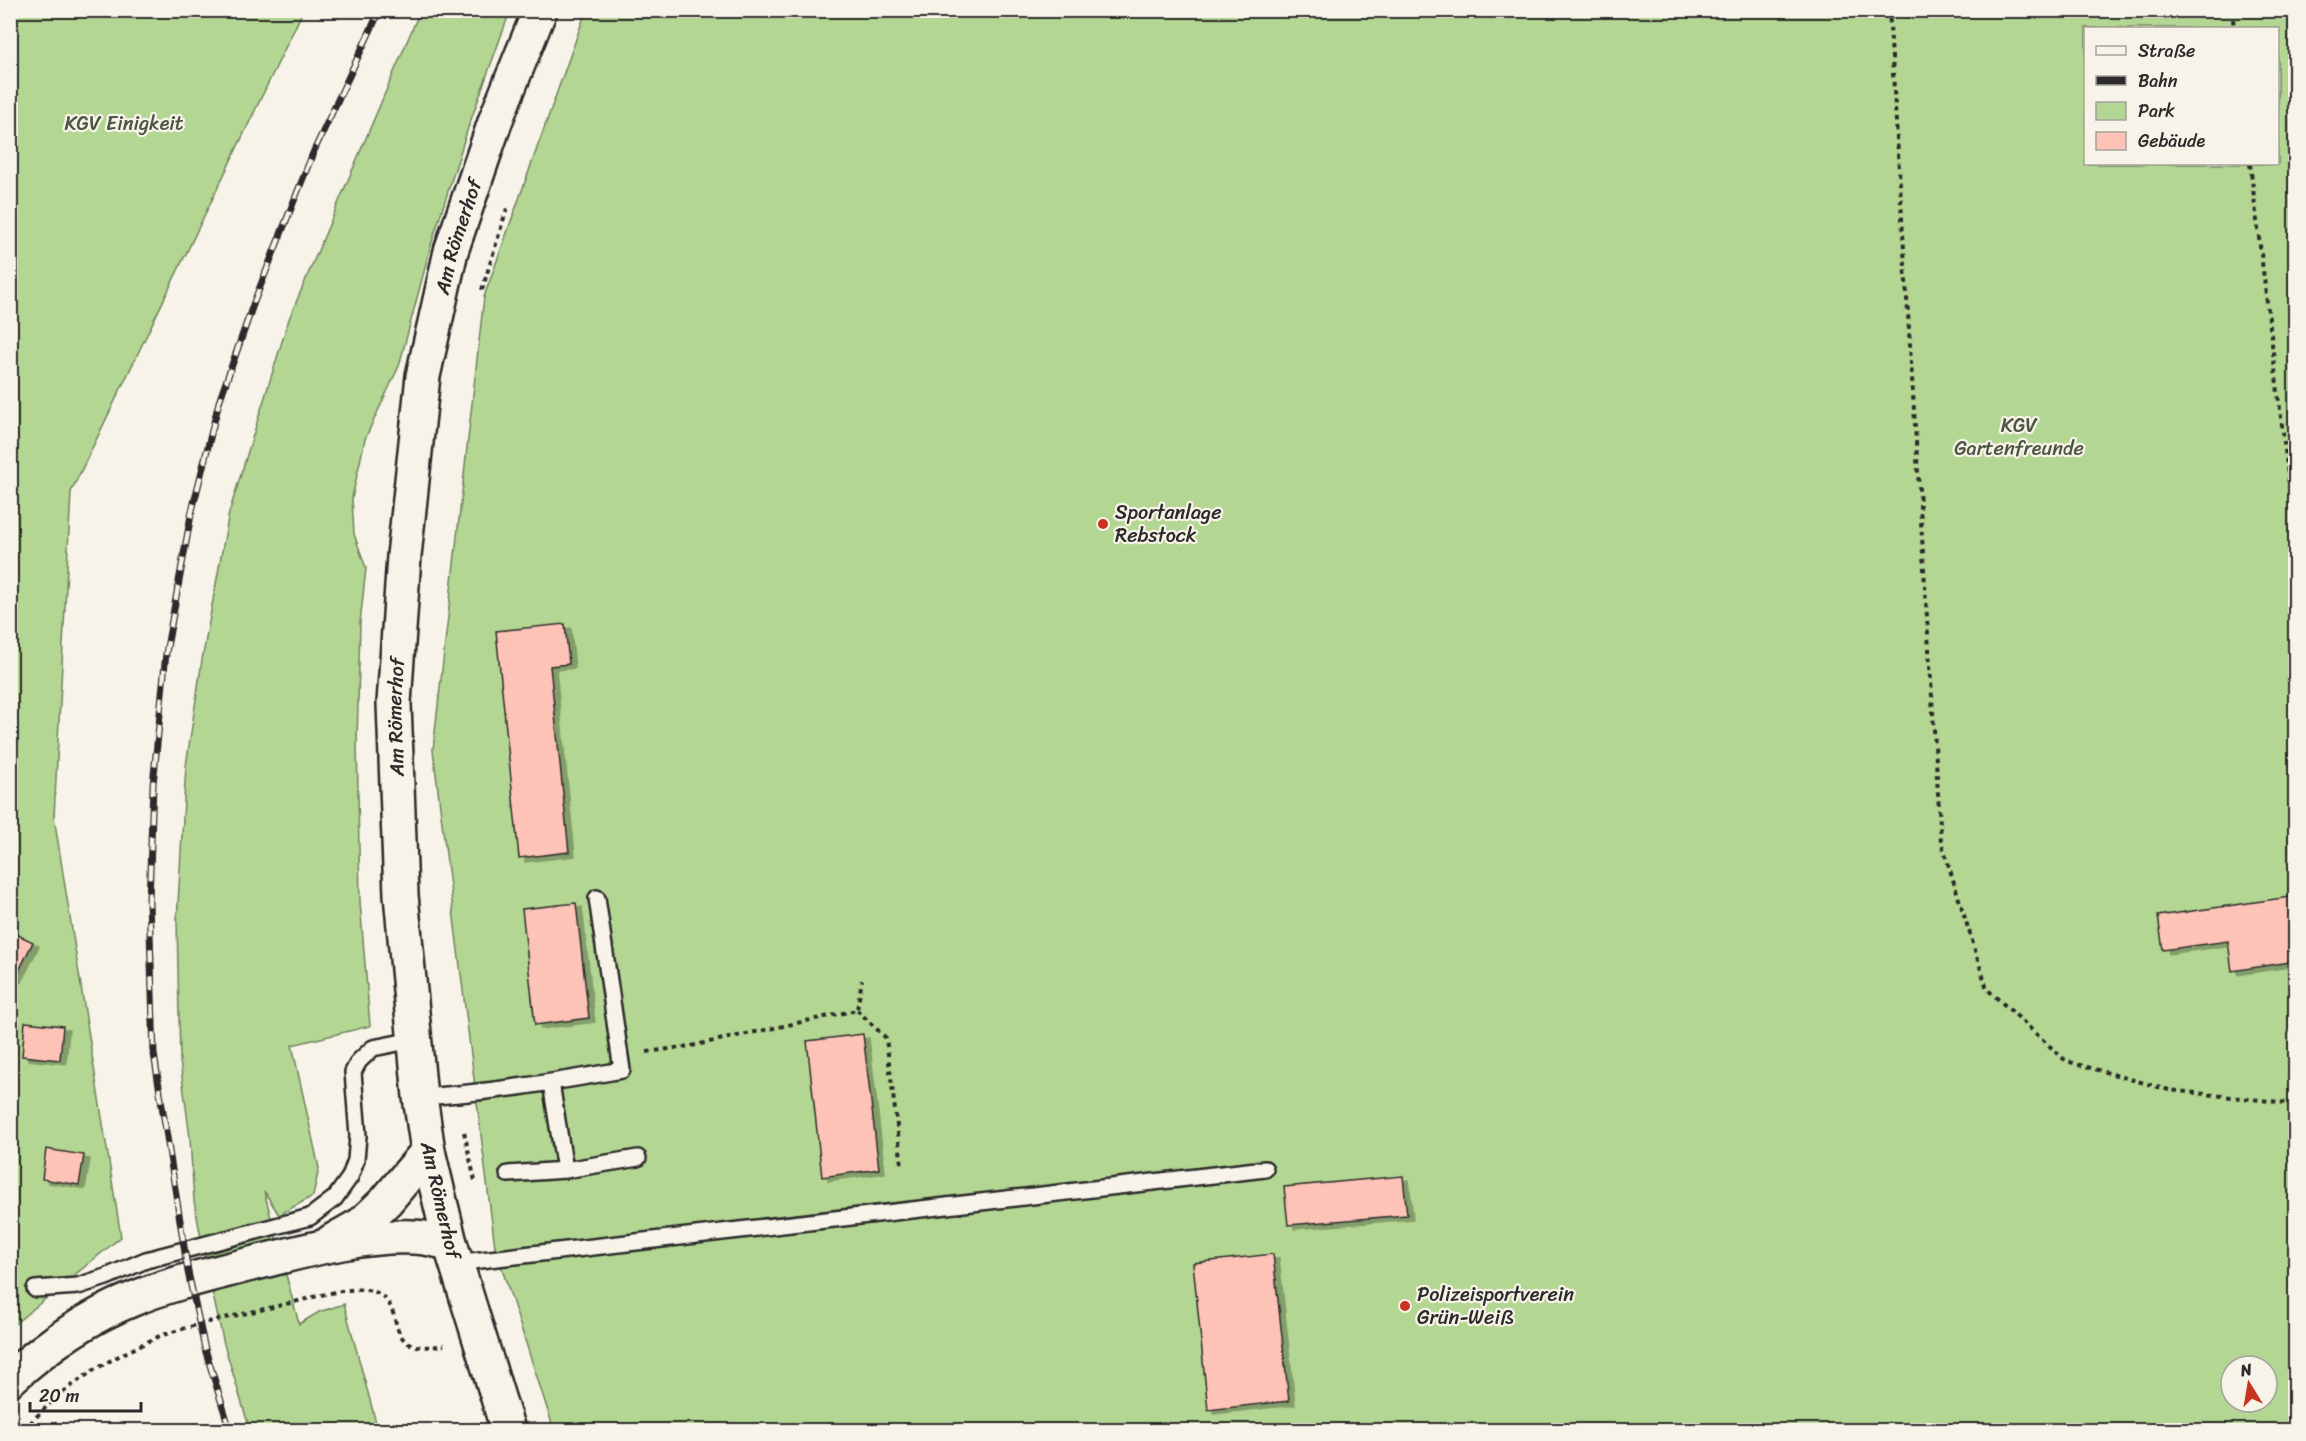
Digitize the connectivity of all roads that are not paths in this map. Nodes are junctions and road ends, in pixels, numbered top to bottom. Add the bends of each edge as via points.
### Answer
1 (540, 10) edge
2 (597, 898) dead end
3 (413, 1040) junction
4 (551, 1083) junction
5 (420, 1097) junction
6 (428, 1151) junction
7 (638, 1158) dead end
8 (1265, 1169) dead end
9 (565, 1170) junction
10 (508, 1173) dead end
11 (323, 1247) junction
12 (452, 1253) junction
13 (35, 1289) dead end
14 (10, 1378) edge
15 (508, 1431) edge

1 - 3 main road, Am Römerhof via 496,119 451,251 423,376 404,556 394,703 401,895
2 - 4 lane via 622,1070
3 - 5 main road, Am Römerhof
3 - 13 lane via 373,1048 359,1061 353,1072 356,1160 336,1198 310,1217 146,1260 78,1286
4 - 5 lane
4 - 9 lane
5 - 6 main road, Am Römerhof
6 - 11 main road via 362,1224
6 - 12 main road, Am Römerhof
7 - 9 lane
8 - 12 lane
9 - 10 lane
11 - 12 main road via 415,1237
11 - 14 main road via 198,1277 132,1299 37,1354
12 - 15 main road, Am Römerhof

